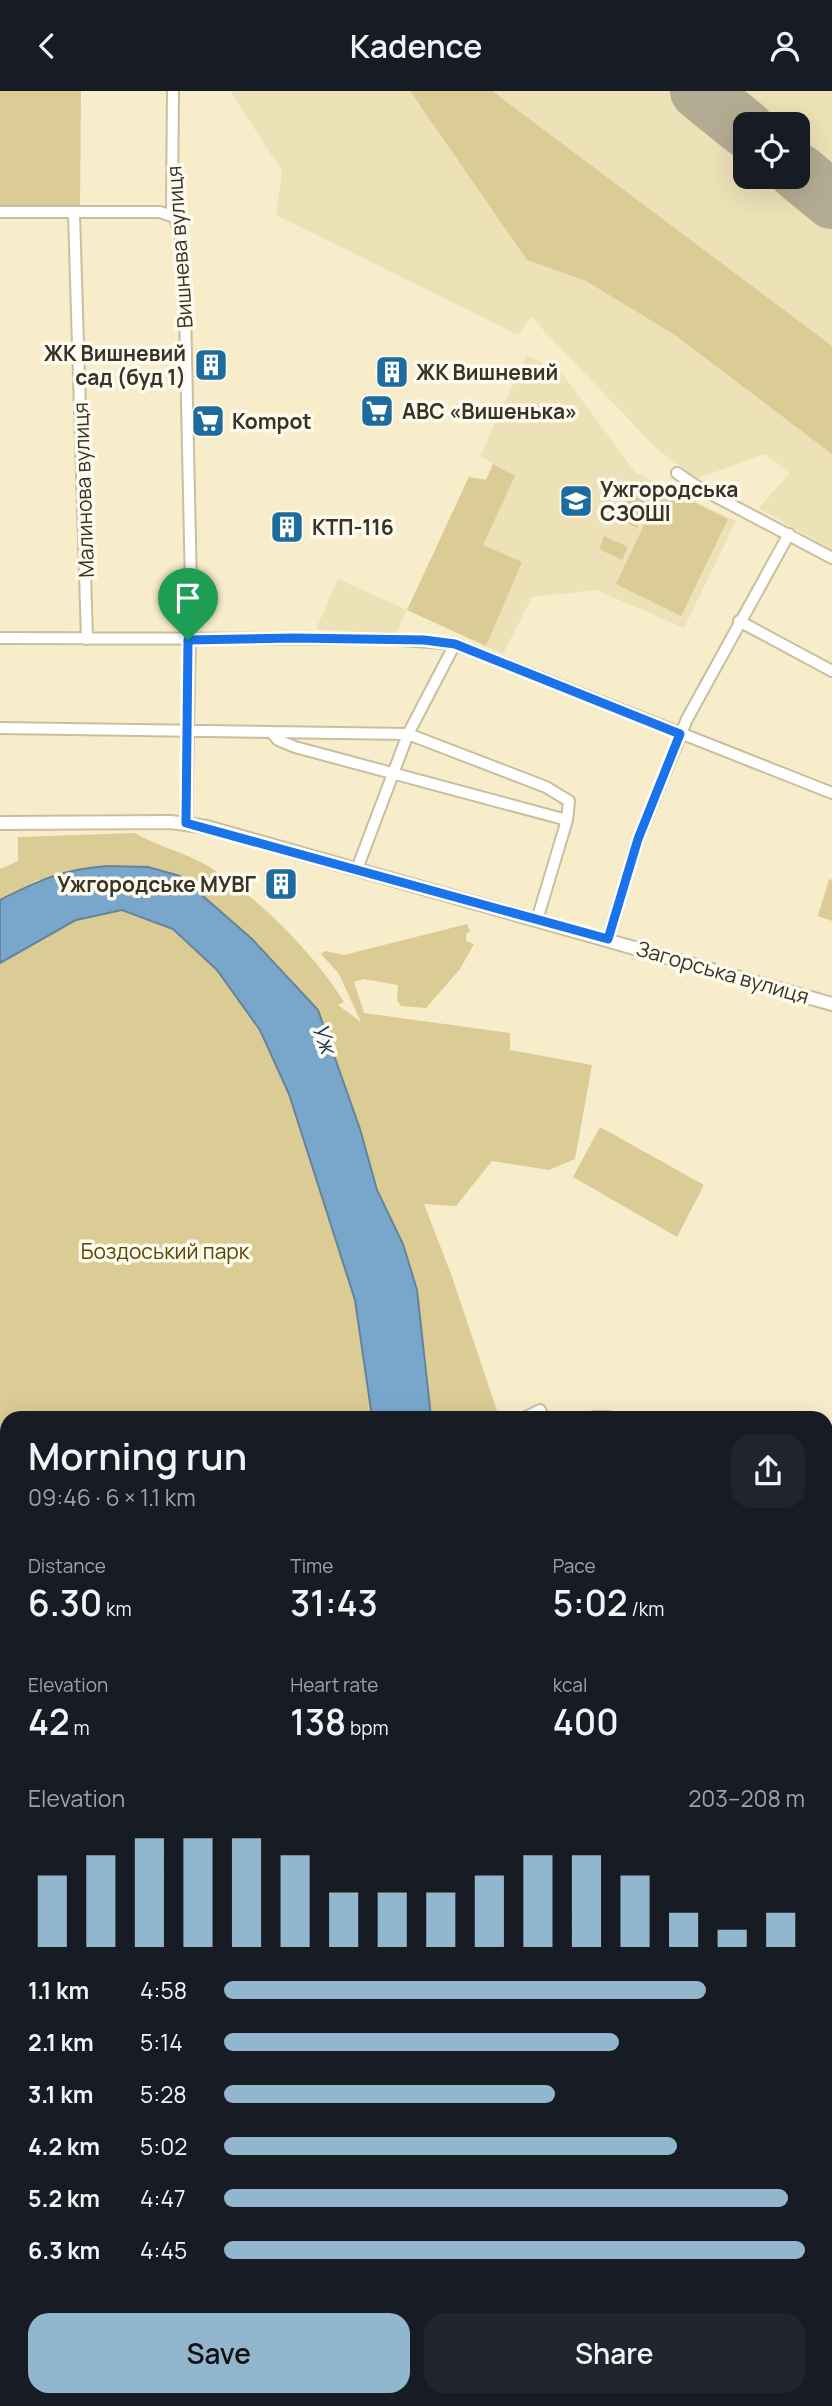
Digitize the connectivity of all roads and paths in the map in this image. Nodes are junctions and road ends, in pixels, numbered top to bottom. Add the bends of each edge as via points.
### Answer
1 (173, 91) edge
2 (0, 212) edge
3 (74, 214) junction
4 (175, 217) junction
5 (677, 473) dead end
6 (789, 534) junction
7 (832, 558) edge
8 (739, 621) junction
9 (0, 638) edge
10 (87, 639) junction
11 (188, 640) junction
12 (455, 644) junction
13 (832, 671) edge
14 (0, 728) edge
15 (188, 729) junction
16 (271, 732) junction
17 (408, 734) junction
18 (680, 734) junction
19 (393, 774) junction
20 (832, 793) edge
21 (567, 820) junction
22 (0, 823) edge
23 (186, 823) junction
24 (357, 869) junction
25 (537, 920) junction
26 (608, 939) junction
27 (832, 1004) edge

1 - 4 street, Вишнева вулиця
2 - 3 street
3 - 4 street via 160,212
3 - 10 street, Малинова вулиця
4 - 11 street, Вишнева вулиця via 182,240 186,314
5 - 6 street
6 - 7 street
6 - 8 street
8 - 13 street
8 - 18 street
9 - 10 street
10 - 11 street
11 - 12 street via 321,638
11 - 15 street, Вишнева вулиця
12 - 17 street
12 - 18 street
14 - 15 street
15 - 16 street
15 - 23 street, Вишнева вулиця
16 - 17 street
16 - 19 street via 295,747
17 - 19 street
17 - 21 street via 564,795 570,807
18 - 20 street
18 - 26 street via 638,839
19 - 21 street
19 - 24 street
21 - 25 street
22 - 23 street, Загорська вулиця
23 - 24 street, Загорська вулиця
24 - 25 street, Загорська вулиця
25 - 26 street, Загорська вулиця
26 - 27 street, Загорська вулиця

